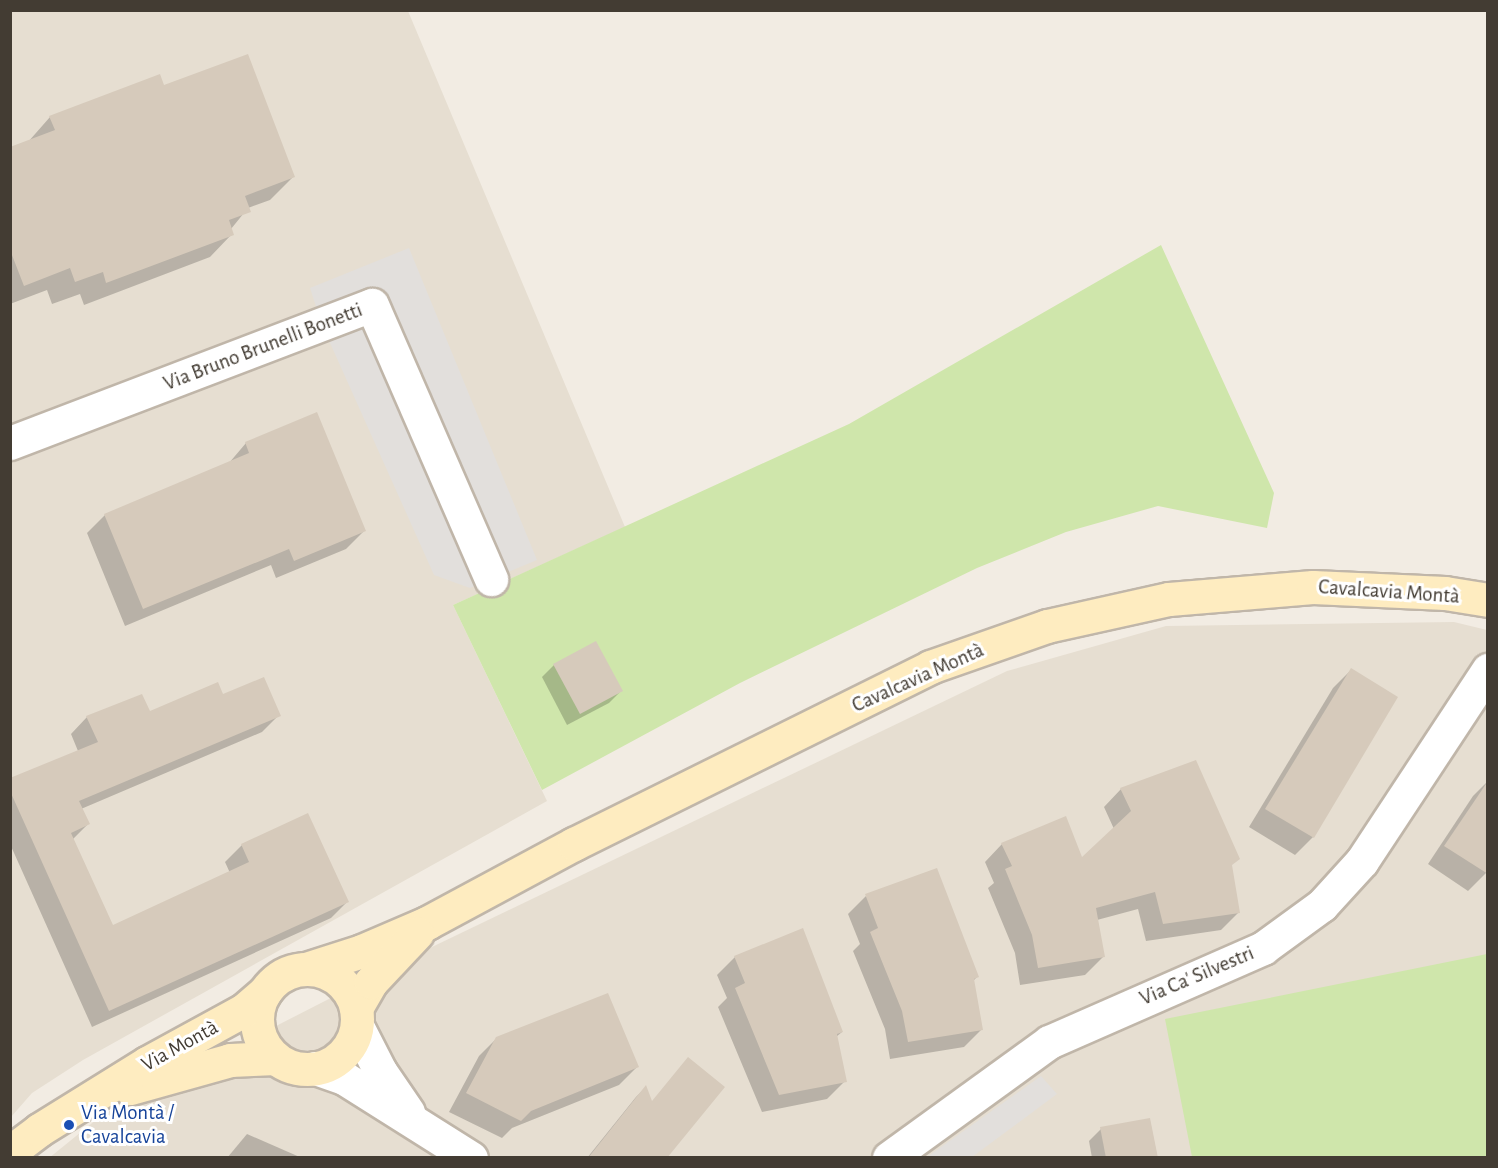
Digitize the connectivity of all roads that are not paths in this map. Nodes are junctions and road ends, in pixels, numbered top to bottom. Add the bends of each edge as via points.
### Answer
1 (10, 443) edge
2 (491, 579) dead end
3 (1488, 600) edge
4 (1488, 670) edge
5 (427, 923) junction
6 (306, 969) junction
7 (265, 992) junction
8 (356, 1017) junction
9 (275, 1058) junction
10 (315, 1068) junction
11 (94, 1097) junction
12 (414, 1121) junction
13 (10, 1152) edge
14 (471, 1158) edge
15 (889, 1158) edge

1 - 2 street, Via Bruno Brunelli Bonetti via 372,305
3 - 5 main road, Cavalcavia Montà via 1445,593 1313,586 1169,599 1047,626 930,668 574,844
4 - 15 street, Via Ca' Silvestri via 1362,861 1322,905 1263,948 1049,1042
5 - 6 main road, Cavalcavia Montà via 362,951
5 - 8 main road, Cavalcavia Montà via 371,982
6 - 7 main road via 290,972
6 - 8 main road via 338,980 349,992
7 - 9 main road via 257,1020 266,1048
7 - 11 main road, Via Montà via 228,1020
8 - 10 main road via 343,1054
8 - 12 street via 380,1071
9 - 10 main road via 301,1069
9 - 11 main road, Via Montà via 230,1060
10 - 12 street via 344,1078
11 - 13 main road, Via Montà
12 - 14 street

